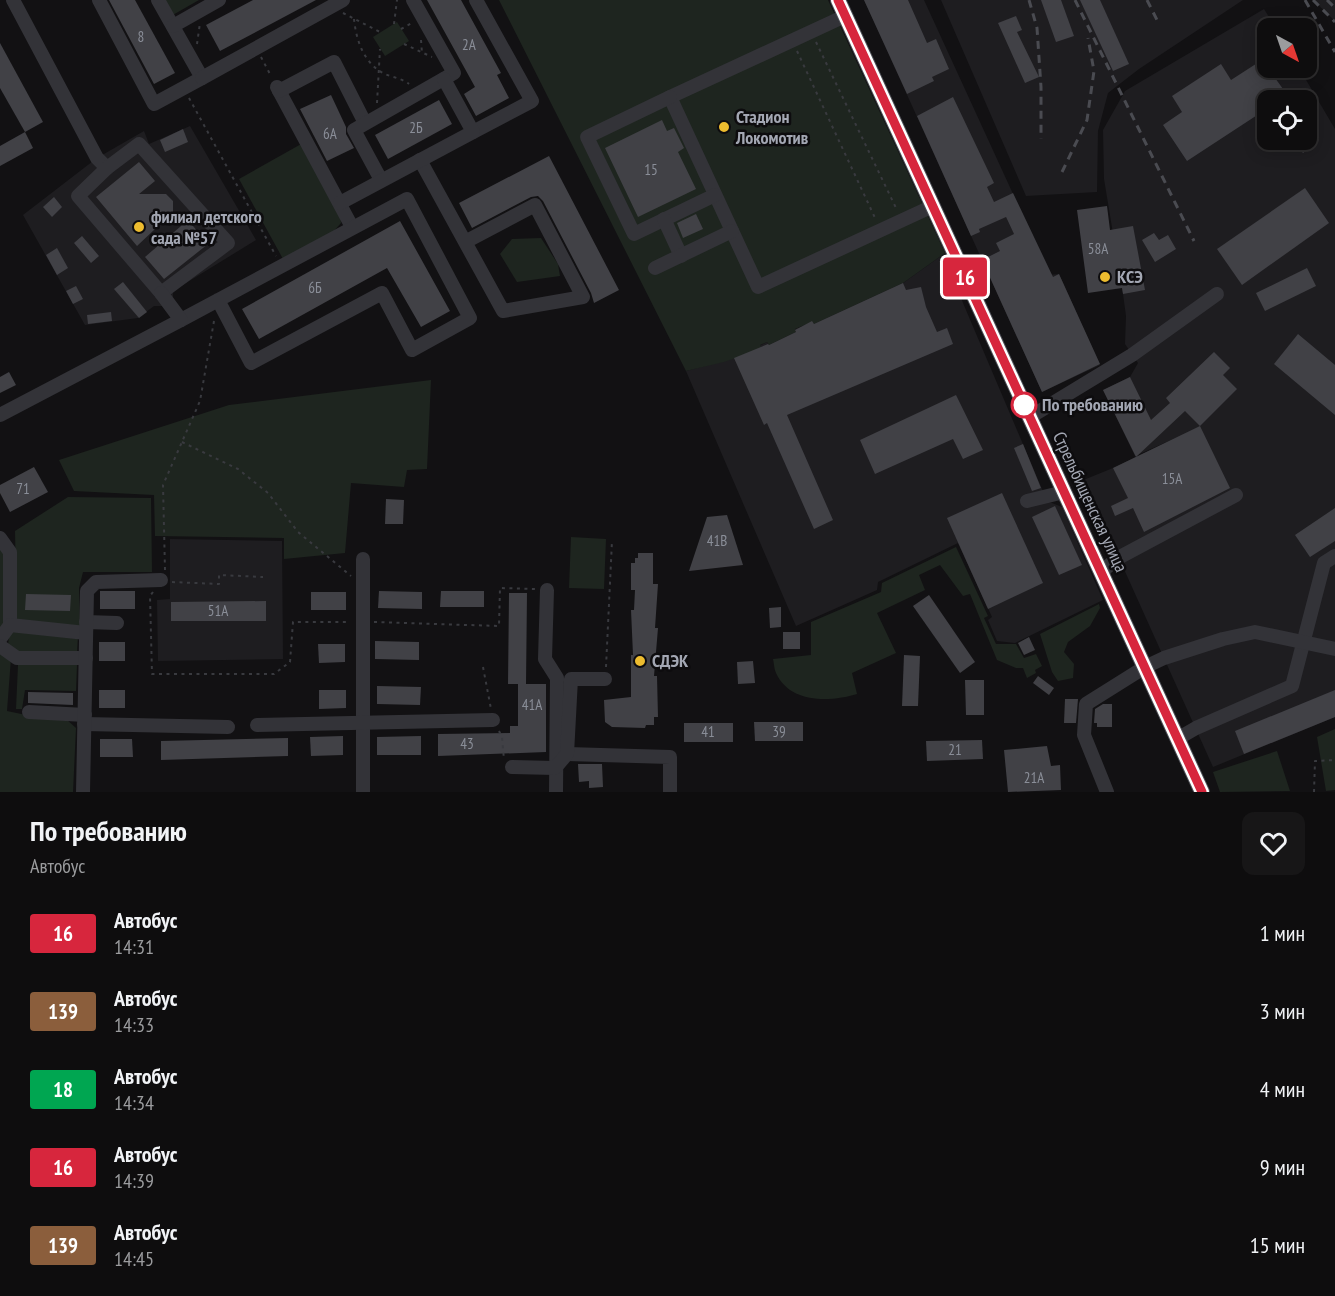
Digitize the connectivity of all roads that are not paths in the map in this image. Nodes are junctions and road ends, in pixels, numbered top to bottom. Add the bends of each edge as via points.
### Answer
1 (13, 0) edge
2 (99, 0) edge
3 (158, 0) edge
4 (219, 0) edge
5 (413, 0) edge
6 (476, 0) edge
7 (838, 0) edge
8 (337, 3) edge
9 (845, 16) junction
10 (173, 26) junction
11 (202, 78) junction
12 (444, 79) junction
13 (670, 97) junction
14 (370, 120) junction
15 (473, 132) junction
16 (420, 160) junction
17 (107, 168) junction
18 (381, 180) junction
19 (716, 195) junction
20 (340, 203) junction
21 (933, 206) junction
22 (664, 219) junction
23 (352, 227) junction
24 (732, 231) junction
25 (465, 242) junction
26 (681, 255) junction
27 (655, 268) dead end
28 (160, 293) junction
29 (1217, 294) dead end
30 (218, 300) junction
31 (181, 320) junction
32 (0, 416) edge
33 (1030, 417) junction
34 (1064, 492) junction
35 (1236, 495) dead end
36 (1027, 501) dead end
37 (0, 538) edge
38 (1335, 556) edge
39 (363, 559) dead end
40 (1101, 572) junction
41 (165, 581) road end
42 (547, 590) road end
43 (117, 623) dead end
44 (10, 625) junction
45 (86, 627) junction
46 (0, 639) edge
47 (1304, 641) junction
48 (0, 646) edge
49 (1335, 649) edge
50 (86, 658) junction
51 (1145, 667) junction
52 (605, 679) road end
53 (29, 712) dead end
54 (84, 720) junction
55 (493, 720) dead end
56 (363, 723) junction
57 (257, 725) dead end
58 (228, 727) dead end
59 (1177, 739) junction
60 (567, 754) junction
61 (512, 766) dead end
62 (555, 768) junction
63 (83, 792) edge
64 (363, 792) edge
65 (556, 792) edge
66 (670, 792) edge
67 (1107, 792) edge
68 (1202, 792) edge

1 - 17 street via 97,158
2 - 11 street via 154,104
3 - 10 street
4 - 10 street
5 - 12 street via 454,73
6 - 15 street via 532,101
7 - 9 main road, Стрельбищенская улица
8 - 11 street
9 - 13 street
9 - 21 main road, Стрельбищенская улица
10 - 11 street
12 - 14 street
12 - 15 street
13 - 19 street
13 - 22 street via 587,137 634,234
14 - 18 street via 354,130
14 - 20 street via 334,62 278,89
15 - 16 street
16 - 18 street
16 - 25 street
17 - 28 street via 78,196
17 - 28 street via 139,144 228,243
18 - 20 street
19 - 22 street
19 - 24 street
20 - 23 street
21 - 24 street via 758,287
21 - 33 main road, Стрельбищенская улица
22 - 26 street
23 - 30 street
23 - 30 street via 407,199 470,318 412,350 382,293 251,363
24 - 26 street
25 - 25 street via 503,311 583,297 536,205
26 - 27 street
28 - 31 street
29 - 33 street via 1132,354
30 - 31 street
31 - 32 street
33 - 34 main road, Стрельбищенская улица
34 - 36 street
34 - 40 main road, Стрельбищенская улица
35 - 40 street via 1118,558
37 - 44 street via 10,552
38 - 47 street via 1324,563
39 - 56 street
40 - 51 main road, Стрельбищенская улица
41 - 45 street via 96,582 87,591
42 - 62 street via 545,659 557,678
43 - 45 street
44 - 45 street
44 - 46 street
45 - 50 street
47 - 49 street
47 - 51 street via 1255,632 1223,639
47 - 59 street via 1292,686
48 - 50 street via 17,658
50 - 54 street
51 - 59 main road, Стрельбищенская улица
51 - 67 street via 1086,704 1084,735
52 - 60 street via 571,679
53 - 54 street
54 - 58 street
54 - 63 street
55 - 56 street
56 - 57 street
56 - 64 street
59 - 68 main road, Стрельбищенская улица
60 - 62 street
60 - 66 street via 670,757
61 - 62 street
62 - 65 street

